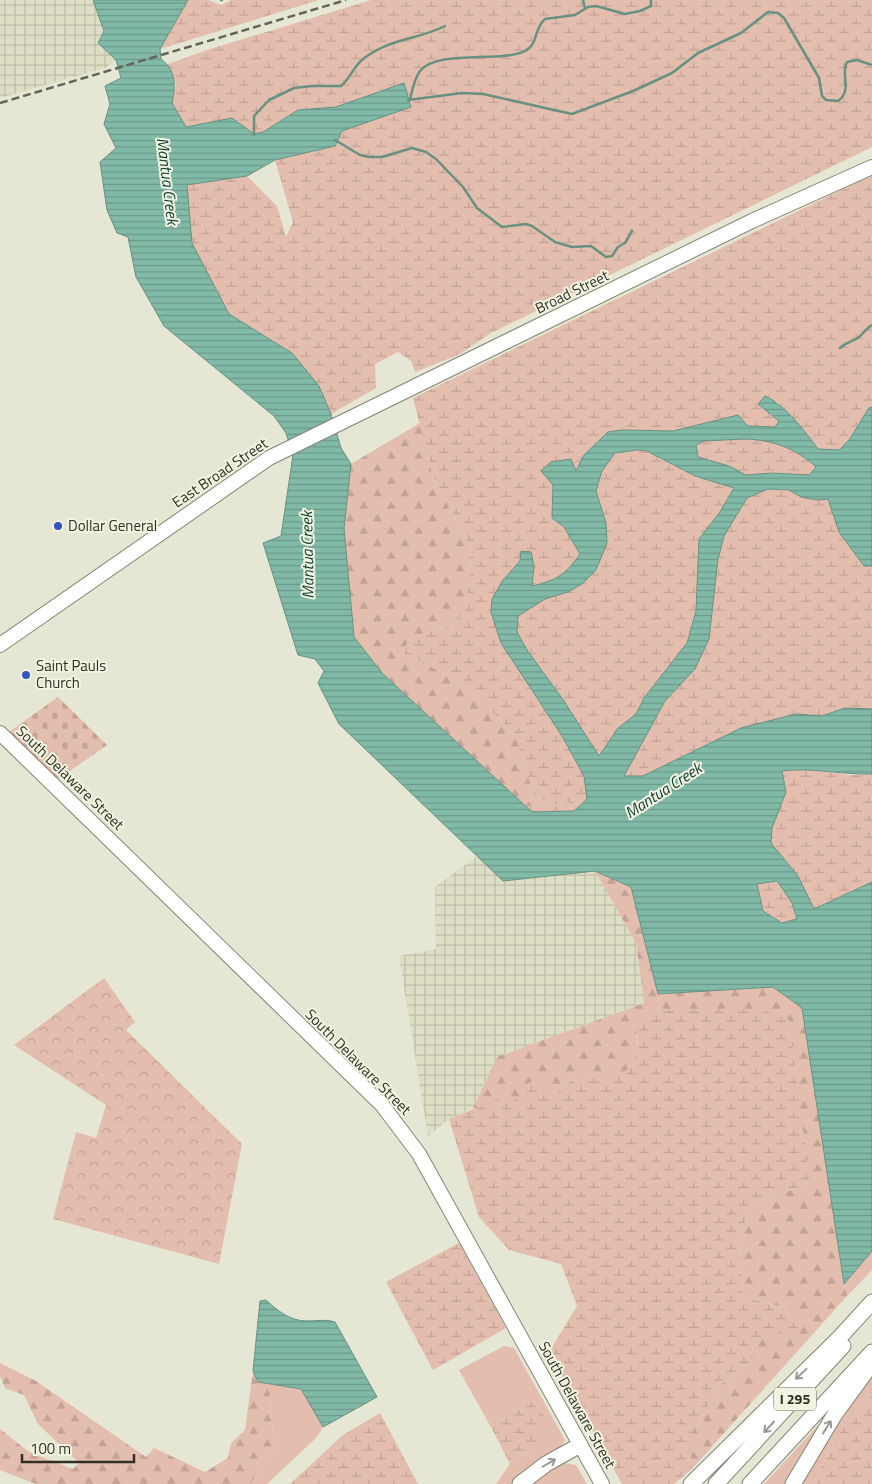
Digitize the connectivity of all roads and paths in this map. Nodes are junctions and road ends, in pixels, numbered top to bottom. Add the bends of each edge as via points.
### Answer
1 (872, 167) edge
2 (287, 449) joint
3 (0, 646) edge
4 (0, 733) edge
5 (872, 1302) edge
6 (872, 1313) edge
7 (872, 1352) edge
8 (872, 1364) edge
9 (580, 1446) junction
10 (694, 1482) edge
11 (520, 1484) edge
12 (602, 1484) edge
13 (716, 1484) edge
14 (750, 1484) edge
15 (792, 1484) edge

1 - 2 main road, Broad Street via 752,221
2 - 3 main road, East Broad Street via 253,469
4 - 9 main road, South Delaware Street via 382,1105 419,1154
5 -> 10 highway
6 -> 13 highway, I 295
7 - 14 highway, I 295
15 -> 8 highway via 835,1414
11 -> 9 highway via 546,1464
9 - 12 main road, South Delaware Street

